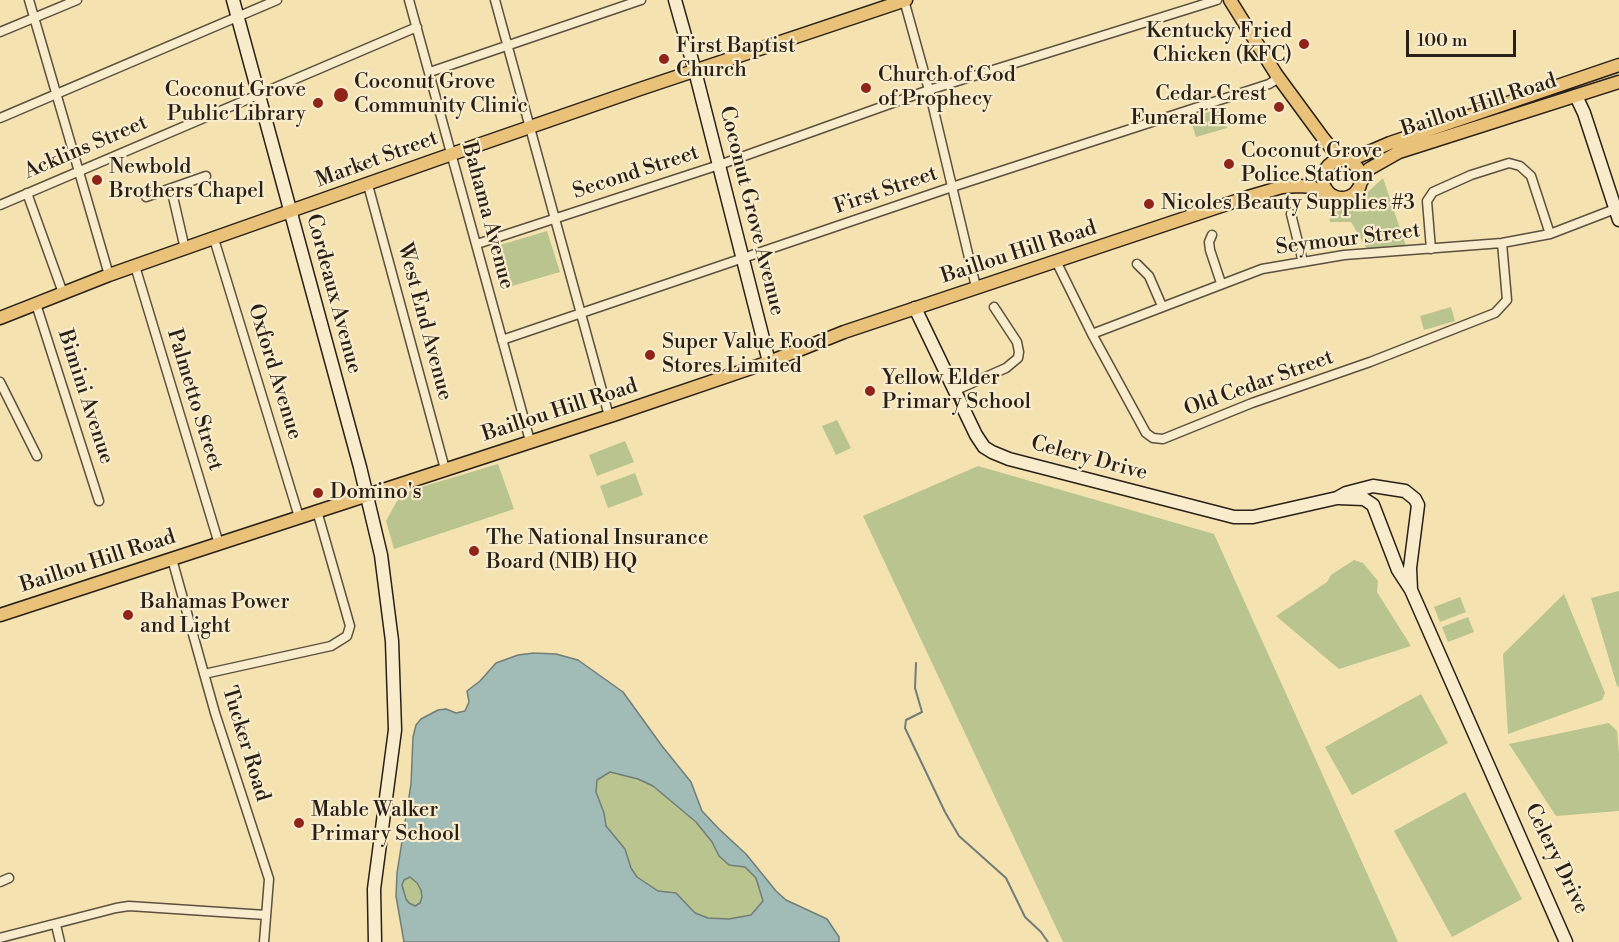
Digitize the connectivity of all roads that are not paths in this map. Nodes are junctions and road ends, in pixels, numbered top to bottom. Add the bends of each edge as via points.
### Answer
1 (29, 0) edge
2 (77, 0) edge
3 (233, 0) edge
4 (277, 0) edge
5 (409, 0) edge
6 (495, 0) edge
7 (641, 0) edge
8 (675, 0) edge
9 (905, 0) edge
10 (1217, 0) edge
11 (1230, 0) edge
12 (238, 17) junction
13 (34, 18) junction
14 (417, 27) junction
15 (0, 33) edge
16 (508, 46) junction
17 (1619, 65) edge
18 (695, 71) junction
19 (430, 72) junction
20 (1276, 74) junction
21 (1619, 82) edge
22 (929, 90) junction
23 (55, 94) junction
24 (260, 95) junction
25 (1576, 96) junction
26 (0, 118) edge
27 (531, 127) junction
28 (452, 154) junction
29 (1347, 161) junction
30 (719, 165) junction
31 (79, 170) junction
32 (206, 176) dead end
33 (1361, 182) junction
34 (368, 185) junction
35 (171, 188) junction
36 (952, 188) junction
37 (27, 193) junction
38 (146, 197) dead end
39 (1335, 198) junction
40 (0, 205) edge
41 (291, 212) junction
42 (1292, 214) dead end
43 (1617, 214) edge
44 (555, 219) junction
45 (1550, 234) junction
46 (1212, 236) dead end
47 (214, 239) junction
48 (1502, 243) junction
49 (477, 244) junction
50 (185, 249) junction
51 (1431, 249) junction
52 (743, 260) junction
53 (1056, 261) junction
54 (1303, 262) junction
55 (1137, 264) dead end
56 (135, 266) junction
57 (108, 275) junction
58 (1221, 283) junction
59 (976, 287) junction
60 (63, 293) junction
61 (36, 304) junction
62 (1162, 306) junction
63 (994, 307) dead end
64 (915, 308) junction
65 (580, 315) junction
66 (0, 318) edge
67 (1092, 334) junction
68 (502, 340) junction
69 (769, 362) junction
70 (0, 382) edge
71 (954, 391) junction
72 (609, 416) junction
73 (530, 441) junction
74 (37, 456) dead end
75 (445, 469) junction
76 (367, 495) junction
77 (1337, 498) junction
78 (99, 501) dead end
79 (317, 511) junction
80 (299, 517) junction
81 (219, 544) junction
82 (172, 559) junction
83 (1411, 590) junction
84 (0, 615) edge
85 (204, 674) junction
86 (1501, 793) junction
87 (377, 876) junction
88 (9, 878) dead end
89 (0, 882) edge
90 (266, 915) junction
91 (56, 925) junction
92 (0, 938) edge
93 (60, 942) edge
94 (264, 942) edge
95 (375, 942) edge
96 (383, 942) edge
97 (1566, 942) edge
98 (1574, 942) edge

1 - 13 street
2 - 13 street
3 - 12 street, Cordeaux Avenue
4 - 12 street
5 - 14 street, Bahama Avenue
6 - 16 street
7 - 16 street
8 - 18 street, Coconut Grove Avenue
9 - 18 main road, Market Street
9 - 22 street
10 - 22 street, Second Street
11 - 20 main road
12 - 23 street
12 - 24 street, Cordeaux Avenue
13 - 15 street
13 - 23 street
14 - 19 street, Bahama Avenue
14 - 24 street, Acklins Street
16 - 19 street
16 - 27 street
17 - 29 main road, Baillou Hill Road
18 - 27 main road, Market Street
18 - 30 street, Coconut Grove Avenue
19 - 28 street, Bahama Avenue
20 - 29 main road via 1336,154
20 - 36 street, First Street via 1269,84
21 - 25 main road, Baillou Hill Road
22 - 30 street, Second Street
22 - 36 street
23 - 26 street
23 - 31 street
24 - 31 street, Acklins Street
24 - 41 street, Cordeaux Avenue
25 - 33 main road, Baillou Hill Road via 1399,152 1369,169
25 - 43 street
27 - 28 main road, Market Street
27 - 44 street
28 - 34 main road, Market Street
28 - 49 street, Bahama Avenue
29 - 33 main road via 1358,169
29 - 39 main road via 1335,161 1323,174 1325,190
30 - 44 street, Second Street
30 - 52 street, Coconut Grove Avenue
31 - 37 street, Acklins Street
31 - 57 street
32 - 35 street
33 - 39 main road via 1352,196
34 - 41 main road, Market Street
34 - 75 street, West End Avenue
35 - 38 street
35 - 50 street
36 - 52 street, First Street
36 - 59 street
37 - 40 street, Acklins Street
37 - 60 street
39 - 53 main road, Baillou Hill Road via 1306,186 1282,187
41 - 47 main road, Market Street
41 - 76 street, Cordeaux Avenue
42 - 54 street
43 - 45 street, Seymour Street
44 - 49 street, Second Street
44 - 65 street
45 - 48 street, Seymour Street
45 - 51 street via 1531,176 1520,165 1509,163 1433,192 1427,201
46 - 58 street via 1210,250
47 - 50 main road, Market Street
47 - 80 street, Oxford Avenue
48 - 51 street, Seymour Street
48 - 67 street, Old Cedar Street via 1507,300 1495,313 1163,439 1146,433
49 - 68 street, Bahama Avenue
50 - 56 main road, Market Street
51 - 54 street, Seymour Street
52 - 65 street, First Street
52 - 69 street, Coconut Grove Avenue
53 - 59 main road, Baillou Hill Road
53 - 67 street, Old Cedar Street
54 - 58 street, Seymour Street via 1262,269
55 - 62 street via 1146,271
56 - 57 main road, Market Street
56 - 81 street, Palmetto Street
57 - 60 main road, Market Street
58 - 62 street, Seymour Street
59 - 64 main road, Baillou Hill Road
60 - 61 main road, Market Street
61 - 66 main road, Market Street
61 - 78 street, Bimini Avenue
62 - 67 street, Seymour Street
63 - 71 street via 1017,342 1018,358 1006,368
64 - 69 main road, Baillou Hill Road
64 - 71 street, Celery Drive
65 - 68 street, First Street
65 - 72 street
68 - 73 street, Bahama Avenue
69 - 72 main road, Baillou Hill Road
70 - 74 street
71 - 77 street, Celery Drive via 984,447 1009,459 1233,517 1252,517
72 - 73 main road, Baillou Hill Road
73 - 75 main road, Baillou Hill Road
75 - 76 main road, Baillou Hill Road
76 - 79 main road, Baillou Hill Road
76 - 87 street, Cordeaux Avenue via 381,555 394,676 395,730
77 - 83 street, Celery Drive via 1364,499 1373,505 1398,570
77 - 83 street, Celery Drive via 1373,486 1405,491 1414,499 1419,514 1410,568
79 - 80 main road, Baillou Hill Road
79 - 85 street via 350,626 347,636 331,645
80 - 81 main road, Baillou Hill Road
81 - 82 main road, Baillou Hill Road
82 - 84 main road, Baillou Hill Road
82 - 85 street, Tucker Road
83 - 86 street, Celery Drive
85 - 90 street, Tucker Road via 268,879
86 - 97 street, Celery Drive
86 - 98 street, Celery Drive
87 - 95 street via 373,902
87 - 96 street
88 - 89 street
90 - 91 street via 143,905 116,908
90 - 94 street, Tucker Road
91 - 92 street
91 - 93 street

